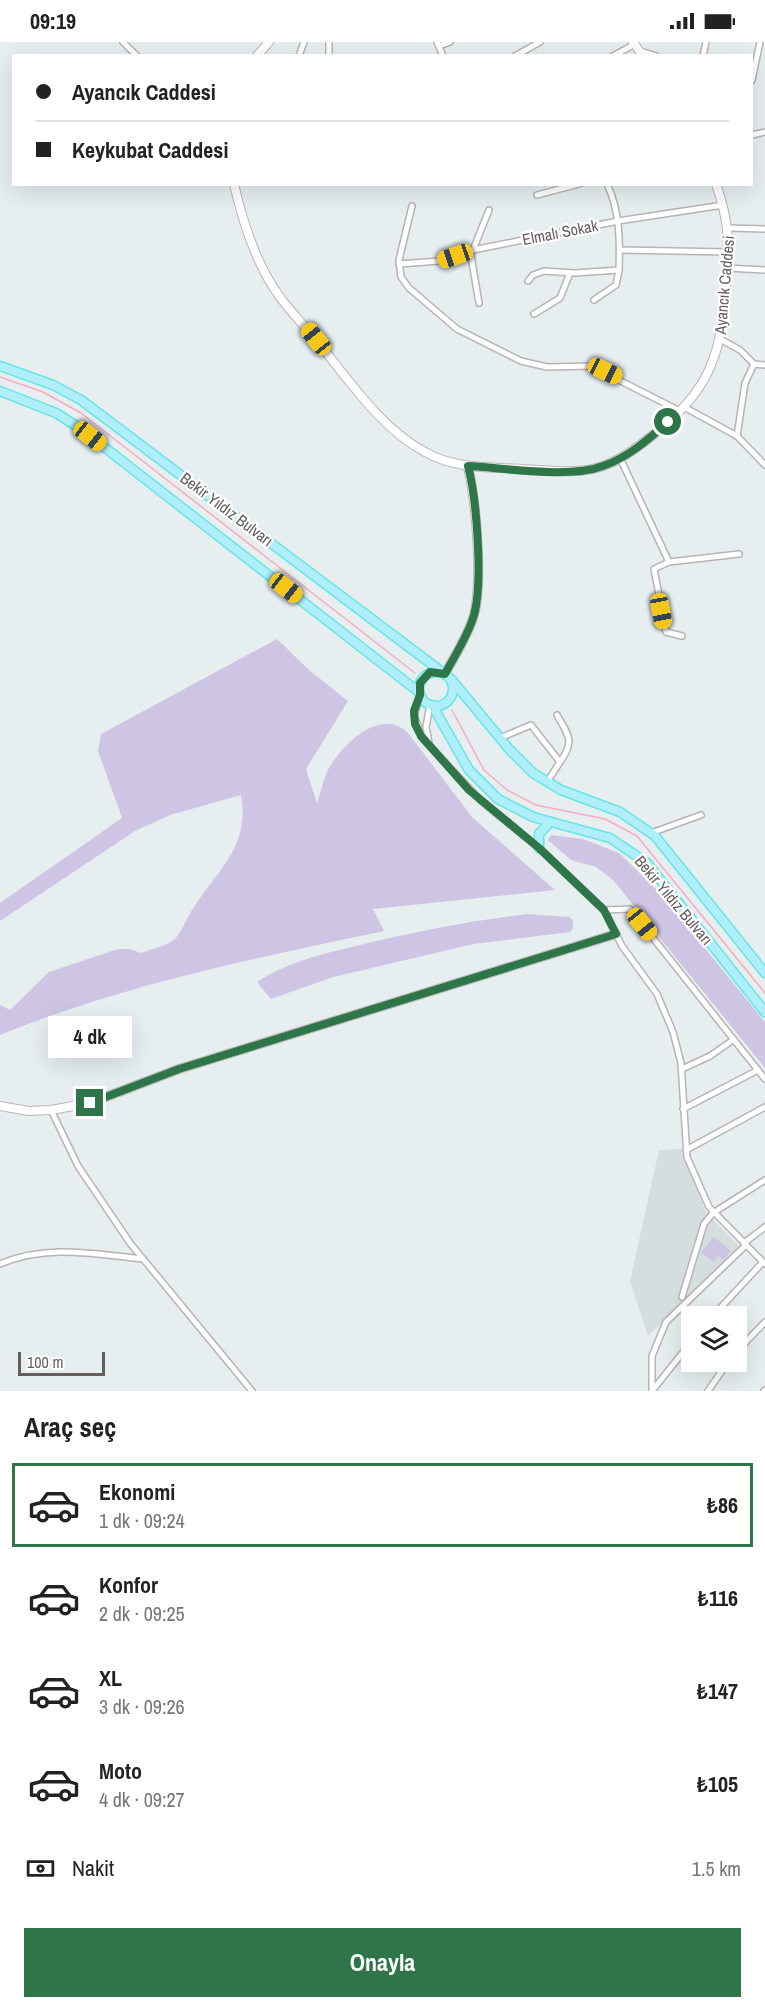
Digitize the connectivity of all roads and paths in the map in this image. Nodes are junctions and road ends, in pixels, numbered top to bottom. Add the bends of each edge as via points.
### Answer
1 (123, 42) edge
2 (268, 42) edge
3 (450, 42) edge
4 (540, 42) edge
5 (760, 42) edge
6 (634, 43) edge
7 (438, 44) edge
8 (641, 53) edge
9 (135, 54) edge
10 (259, 54) edge
11 (519, 54) edge
12 (616, 54) edge
13 (753, 75) edge
14 (235, 186) edge
15 (571, 186) edge
16 (608, 186) edge
17 (717, 186) edge
18 (537, 195) dead end
19 (723, 205) junction
20 (412, 206) dead end
21 (489, 210) dead end
22 (618, 221) junction
23 (729, 228) junction
24 (765, 229) edge
25 (472, 250) junction
26 (620, 250) junction
27 (728, 252) junction
28 (399, 264) junction
29 (727, 268) junction
30 (619, 270) junction
31 (765, 270) edge
32 (570, 273) junction
33 (528, 281) dead end
34 (594, 300) dead end
35 (479, 303) dead end
36 (534, 314) dead end
37 (720, 339) junction
38 (754, 364) junction
39 (765, 365) edge
40 (0, 366) edge
41 (0, 391) edge
42 (682, 409) junction
43 (737, 436) junction
44 (620, 458) junction
45 (765, 465) edge
46 (468, 466) junction
47 (739, 554) dead end
48 (669, 562) junction
49 (682, 636) dead end
50 (446, 675) junction
51 (420, 694) junction
52 (431, 705) junction
53 (557, 715) dead end
54 (500, 738) junction
55 (431, 747) junction
56 (560, 762) junction
57 (547, 782) junction
58 (701, 815) dead end
59 (550, 822) junction
60 (651, 833) junction
61 (539, 848) junction
62 (604, 910) junction
63 (616, 934) junction
64 (765, 973) edge
65 (765, 1012) edge
66 (733, 1040) junction
67 (682, 1069) junction
68 (758, 1070) junction
69 (765, 1079) edge
70 (0, 1106) edge
71 (765, 1107) edge
72 (683, 1108) junction
73 (51, 1110) junction
74 (686, 1150) junction
75 (765, 1180) edge
76 (713, 1213) junction
77 (765, 1227) edge
78 (745, 1244) junction
79 (143, 1259) junction
80 (764, 1263) edge
81 (0, 1264) edge
82 (682, 1298) dead end
83 (682, 1306) edge
84 (723, 1306) edge
85 (681, 1307) edge
86 (765, 1322) edge
87 (747, 1341) edge
88 (681, 1355) edge
89 (721, 1372) edge
90 (252, 1391) edge
91 (708, 1391) edge

1 - 9 street
2 - 10 street
3 - 7 street
4 - 11 street
5 - 13 street
6 - 8 street
6 - 12 street
14 - 46 street, Ayancık Caddesi via 258,259 279,297 364,400 424,452
15 - 18 street
16 - 22 street
17 - 19 street, Ayancık Caddesi
19 - 22 street, Elmalı Sokak
19 - 23 street, Ayancık Caddesi
20 - 28 street
21 - 25 street
22 - 25 street, Elmalı Sokak
22 - 26 street
23 - 24 street
23 - 27 street, Ayancık Caddesi
25 - 28 street, Elmalı Sokak via 439,261
25 - 35 street
26 - 27 street
26 - 30 street
27 - 29 street, Ayancık Caddesi
28 - 42 street via 401,277 409,288 457,329 499,352 540,366 591,366
29 - 31 street
29 - 37 street, Ayancık Caddesi
30 - 32 street
30 - 34 street via 614,287
32 - 33 street via 541,272
32 - 36 street via 560,298
37 - 38 street
37 - 42 street, Ayancık Caddesi via 703,384
38 - 39 street
38 - 43 street via 745,383
40 - 50 main road, Bekir Yıldız Bulvarı via 81,400
41 - 51 main road, Bekir Yıldız Bulvarı via 56,413 81,429
42 - 43 street
42 - 44 street, Ayancık Caddesi
43 - 45 street
44 - 46 street, Ayancık Caddesi via 596,468 573,471
44 - 48 street
46 - 50 street via 476,514 477,598 469,630
47 - 48 street
48 - 49 street via 656,567 654,572 666,632
50 - 51 main road via 430,672 420,683
50 - 52 main road via 453,686 451,698 442,705
50 - 54 main road, Bekir Yıldız Bulvarı
51 - 52 main road
51 - 55 street via 414,721
52 - 55 street via 426,731
52 - 59 main road, Bekir Yıldız Bulvarı via 463,762 483,786 516,810
53 - 56 street via 570,741
54 - 56 street via 531,724
54 - 57 main road, Bekir Yıldız Bulvarı via 524,765
55 - 61 street via 481,801
56 - 57 street
57 - 60 main road, Bekir Yıldız Bulvarı via 620,812
58 - 60 street
59 - 61 main road via 539,834
59 - 65 main road, Bekir Yıldız Bulvarı via 600,834 640,857
60 - 64 main road, Bekir Yıldız Bulvarı via 669,850
61 - 62 street
62 - 63 street
62 - 66 street via 630,909
63 - 67 street via 662,1003
63 - 73 street via 179,1069 90,1103
66 - 67 street
66 - 68 street
67 - 72 street
68 - 69 street
68 - 72 street
70 - 73 street
71 - 74 street
72 - 74 street
73 - 79 street via 78,1166
74 - 76 street
75 - 76 street
76 - 78 street
76 - 82 street via 704,1224
77 - 78 street
78 - 80 street
78 - 83 street
79 - 81 street via 50,1251
79 - 90 street
80 - 84 street
85 - 88 street via 666,1322 652,1356 652,1391
86 - 87 street
89 - 91 street

